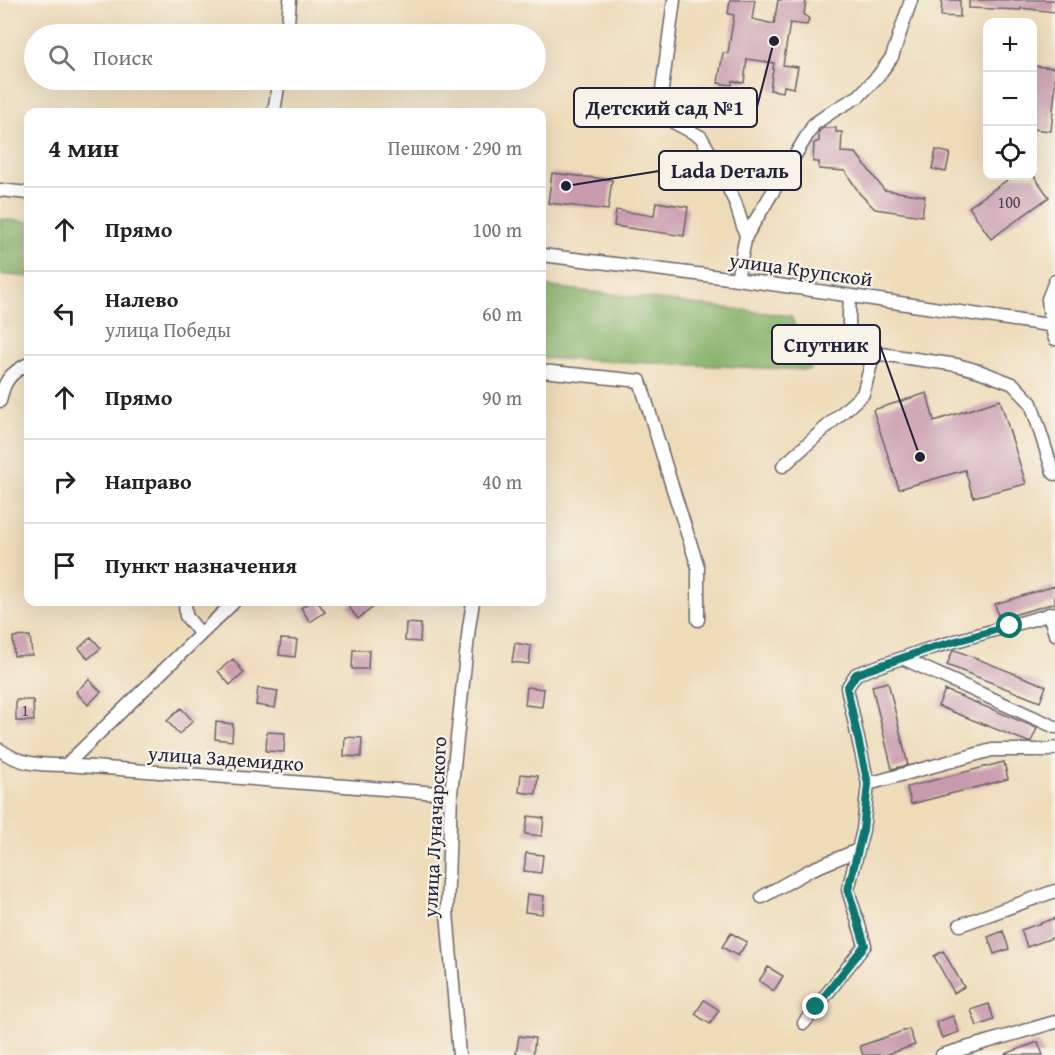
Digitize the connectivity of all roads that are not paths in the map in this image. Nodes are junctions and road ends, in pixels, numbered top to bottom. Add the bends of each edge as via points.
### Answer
1 (290, 0) edge
2 (674, 0) edge
3 (911, 0) edge
4 (287, 24) edge
5 (277, 90) edge
6 (275, 108) edge
7 (0, 190) edge
8 (24, 193) edge
9 (746, 236) junction
10 (546, 255) edge
11 (737, 279) junction
12 (1055, 281) edge
13 (850, 296) junction
14 (1053, 326) edge
15 (1055, 339) edge
16 (874, 353) junction
17 (23, 367) edge
18 (546, 371) edge
19 (0, 401) edge
20 (783, 466) dead end
21 (1055, 474) edge
22 (185, 606) edge
23 (230, 606) edge
24 (472, 606) edge
25 (1052, 613) edge
26 (698, 620) dead end
27 (200, 633) junction
28 (1055, 634) edge
29 (902, 658) junction
30 (1055, 727) edge
31 (1055, 748) edge
32 (0, 750) edge
33 (0, 760) edge
34 (17, 760) junction
35 (66, 765) junction
36 (868, 784) junction
37 (451, 794) junction
38 (858, 850) junction
39 (1055, 891) edge
40 (762, 897) dead end
41 (960, 925) dead end
42 (1055, 1022) edge
43 (804, 1023) dead end
44 (459, 1055) edge
45 (942, 1055) edge

1 - 4 street
2 - 9 street via 660,112 701,137 735,202
3 - 9 street via 892,57 859,96 814,124
5 - 6 street
7 - 8 street
9 - 11 street
10 - 11 street, улица Крупской
11 - 13 street, улица Крупской
12 - 14 street via 1048,299
13 - 14 street, улица Крупской
13 - 16 street via 849,327 854,340 861,349
14 - 15 street
16 - 20 street via 863,394
16 - 21 street via 957,365 1013,384 1031,403
17 - 19 street via 8,377
18 - 26 street via 640,381 698,567
22 - 27 street via 186,616
23 - 27 street
24 - 37 street, улица Луначарского
25 - 28 street
25 - 29 street
27 - 35 street
29 - 30 street
29 - 36 street via 856,674 847,688
31 - 36 street via 992,750
32 - 34 street, улица Задемидко
33 - 34 street
34 - 35 street, улица Задемидко
35 - 37 street, улица Задемидко
36 - 38 street
37 - 44 street, улица Луначарского via 447,912
38 - 40 street via 810,870
38 - 43 street via 848,890 865,945
39 - 41 street
42 - 45 street

